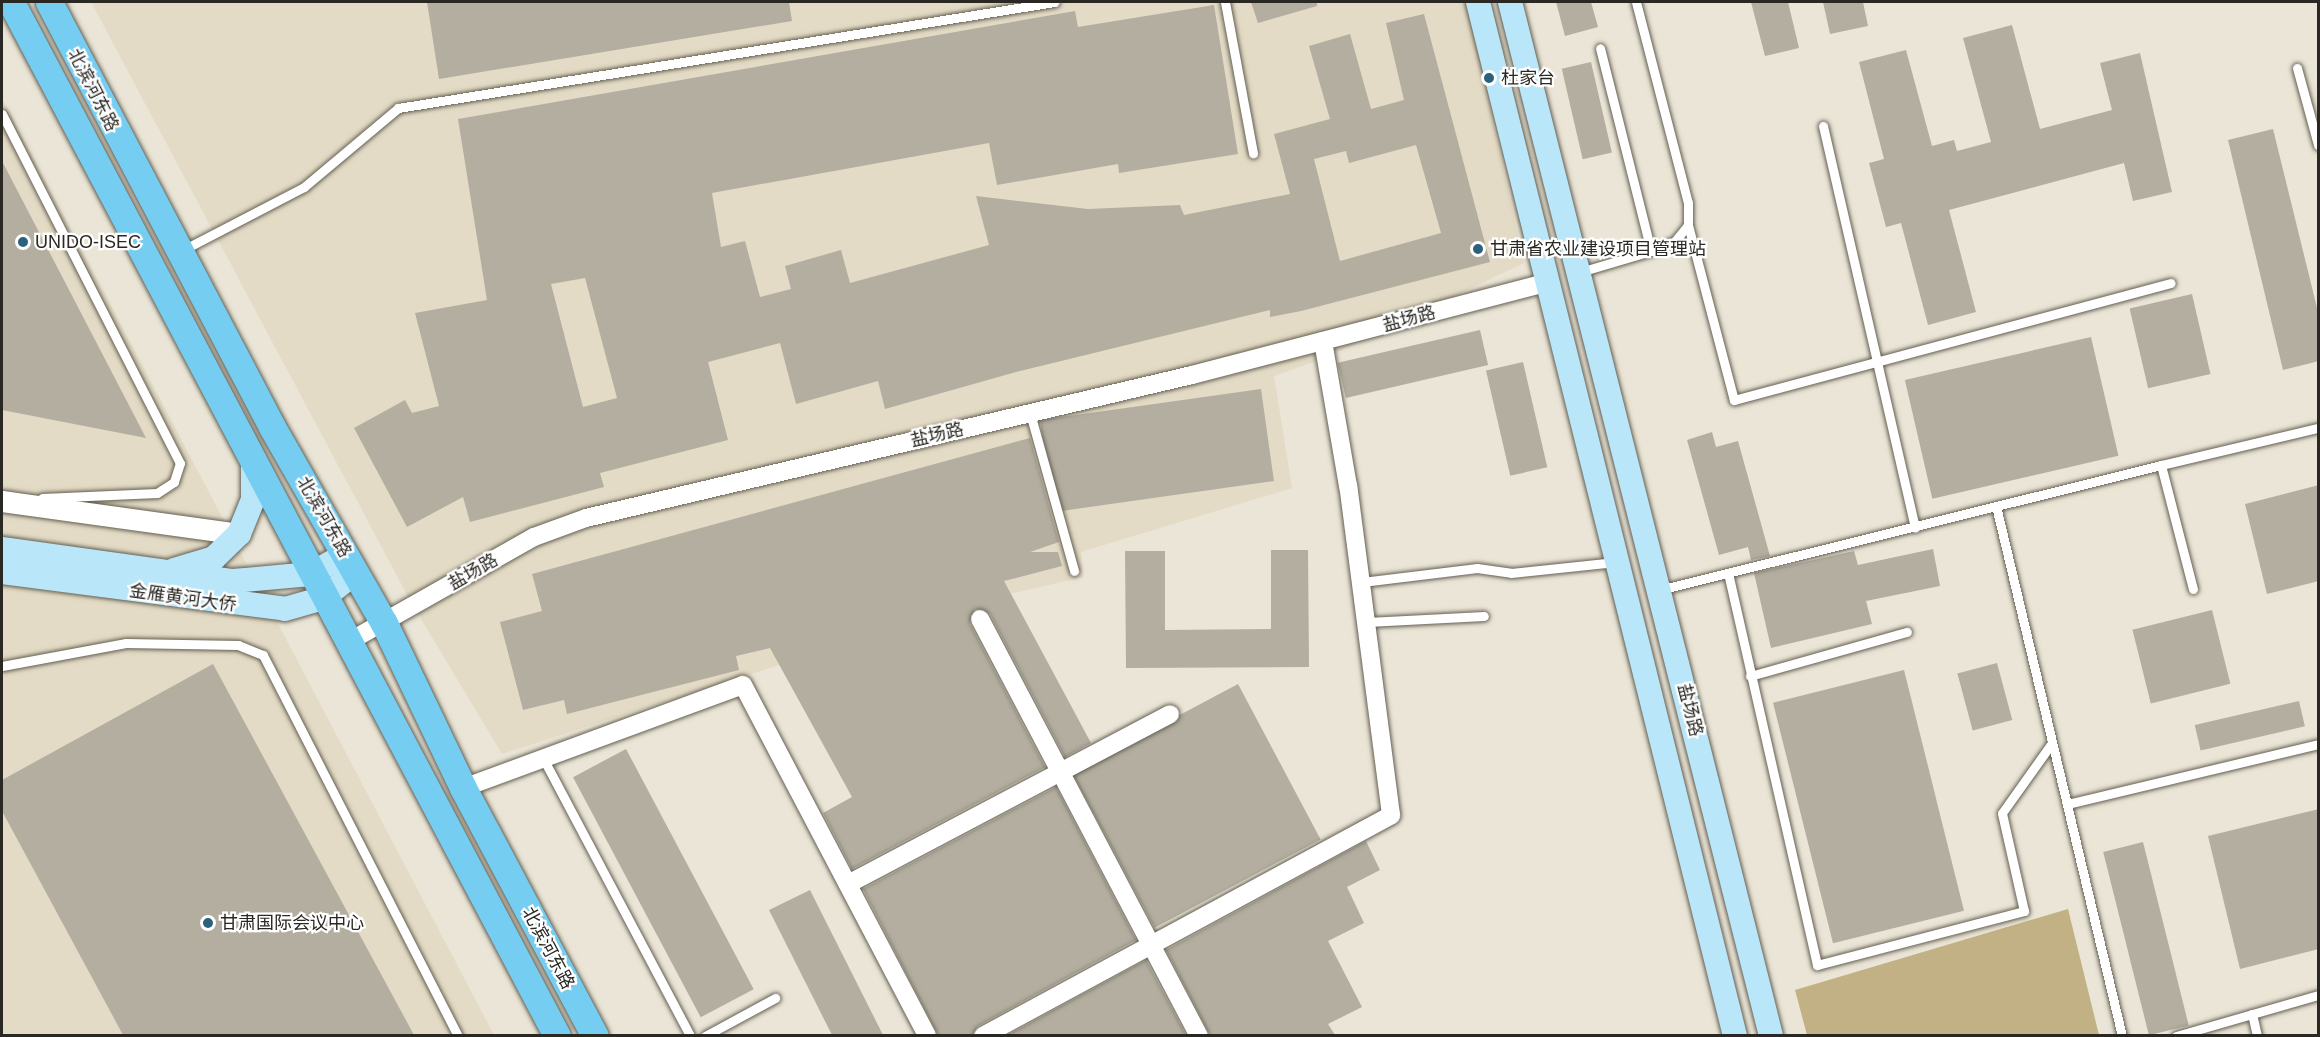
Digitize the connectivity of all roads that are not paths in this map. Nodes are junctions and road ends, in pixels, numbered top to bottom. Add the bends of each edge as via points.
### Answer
1 (11, 2) edge
2 (49, 2) edge
3 (1055, 2) edge
4 (1225, 2) edge
5 (1478, 2) edge
6 (1510, 2) edge
7 (1636, 2) edge
8 (1600, 48) dead end
9 (2297, 68) dead end
10 (2, 114) edge
11 (1823, 126) dead end
12 (2319, 145) edge
13 (1253, 153) dead end
14 (1688, 225) junction
15 (1651, 251) junction
16 (178, 252) junction
17 (1580, 272) junction
18 (1546, 283) junction
19 (2171, 283) dead end
20 (1323, 341) junction
21 (1877, 360) junction
22 (1029, 413) junction
23 (2319, 428) edge
24 (2161, 465) junction
25 (253, 468) junction
26 (2, 493) edge
27 (2, 501) edge
28 (1996, 506) junction
29 (1915, 528) junction
30 (239, 534) junction
31 (2, 549) edge
32 (1616, 562) junction
33 (351, 563) junction
34 (1074, 571) dead end
35 (2, 572) edge
36 (1728, 573) junction
37 (311, 574) junction
38 (1362, 582) junction
39 (161, 584) junction
40 (2193, 589) dead end
41 (1659, 590) junction
42 (323, 598) junction
43 (1484, 616) dead end
44 (980, 619) dead end
45 (1367, 622) junction
46 (384, 623) junction
47 (1907, 632) dead end
48 (350, 641) junction
49 (2, 666) edge
50 (1750, 676) junction
51 (1170, 714) dead end
52 (2052, 743) junction
53 (2319, 744) edge
54 (543, 758) junction
55 (1060, 772) junction
56 (463, 788) junction
57 (2067, 804) junction
58 (848, 884) junction
59 (1152, 944) junction
60 (2319, 995) edge
61 (775, 998) dead end
62 (2252, 1014) junction
63 (458, 1035) edge
64 (557, 1035) edge
65 (595, 1035) edge
66 (690, 1035) edge
67 (705, 1035) edge
68 (927, 1035) edge
69 (983, 1035) edge
70 (1200, 1035) edge
71 (1736, 1035) edge
72 (1771, 1035) edge
73 (2122, 1035) edge
74 (2176, 1035) edge
75 (2257, 1035) edge

1 - 25 main road, 北滨河东路
2 - 16 main road, 北滨河东路
3 - 16 lane via 398,108 304,187
4 - 13 lane
5 - 18 main road, 盐场路
6 - 17 main road, 盐场路
7 - 14 lane via 1688,203
8 - 15 lane
9 - 12 lane
10 - 26 lane via 180,463 174,482 157,493 38,498
11 - 21 lane
14 - 15 lane via 1674,242
14 - 21 lane via 1734,400
15 - 17 lane
16 - 33 main road, 北滨河东路
17 - 41 main road, 盐场路
18 - 20 street, 盐场路
18 - 32 main road, 盐场路
19 - 21 lane
20 - 22 street, 盐场路
20 - 38 street
21 - 29 lane
22 - 34 lane
22 - 46 street, 盐场路 via 586,518 534,537
23 - 24 lane
24 - 28 lane
24 - 40 lane
25 - 30 main road via 253,500
25 - 37 main road, 北滨河东路
27 - 30 street
28 - 29 lane
28 - 52 lane
29 - 36 lane
30 - 39 main road via 214,558
31 - 39 main road, 金雁黄河大侨
32 - 38 lane via 1511,573 1477,568
32 - 71 main road, 盐场路
33 - 37 main road
33 - 42 main road, 金雁黄河大侨
33 - 46 main road, 北滨河东路
35 - 39 main road, 金雁黄河大侨
36 - 41 lane
36 - 50 lane
37 - 39 main road
37 - 42 main road, 北滨河东路
38 - 45 street
39 - 42 main road, 金雁黄河大侨 via 285,609
41 - 72 main road, 盐场路
42 - 48 main road, 北滨河东路
43 - 45 lane
44 - 55 street
45 - 59 street via 1391,815
46 - 48 street, 盐场路
46 - 56 main road, 北滨河东路
47 - 50 lane
48 - 64 main road, 北滨河东路
49 - 63 lane via 126,643 238,645 263,655
50 - 52 lane via 1817,965 2024,911 2002,813
51 - 55 street
52 - 57 lane
53 - 57 lane
54 - 56 street
54 - 58 street via 743,685
54 - 66 lane
55 - 58 street
55 - 59 street
56 - 65 main road, 北滨河东路
57 - 73 lane
58 - 68 street
59 - 69 street
59 - 70 street
60 - 62 lane
61 - 67 lane
62 - 74 lane
62 - 75 lane

